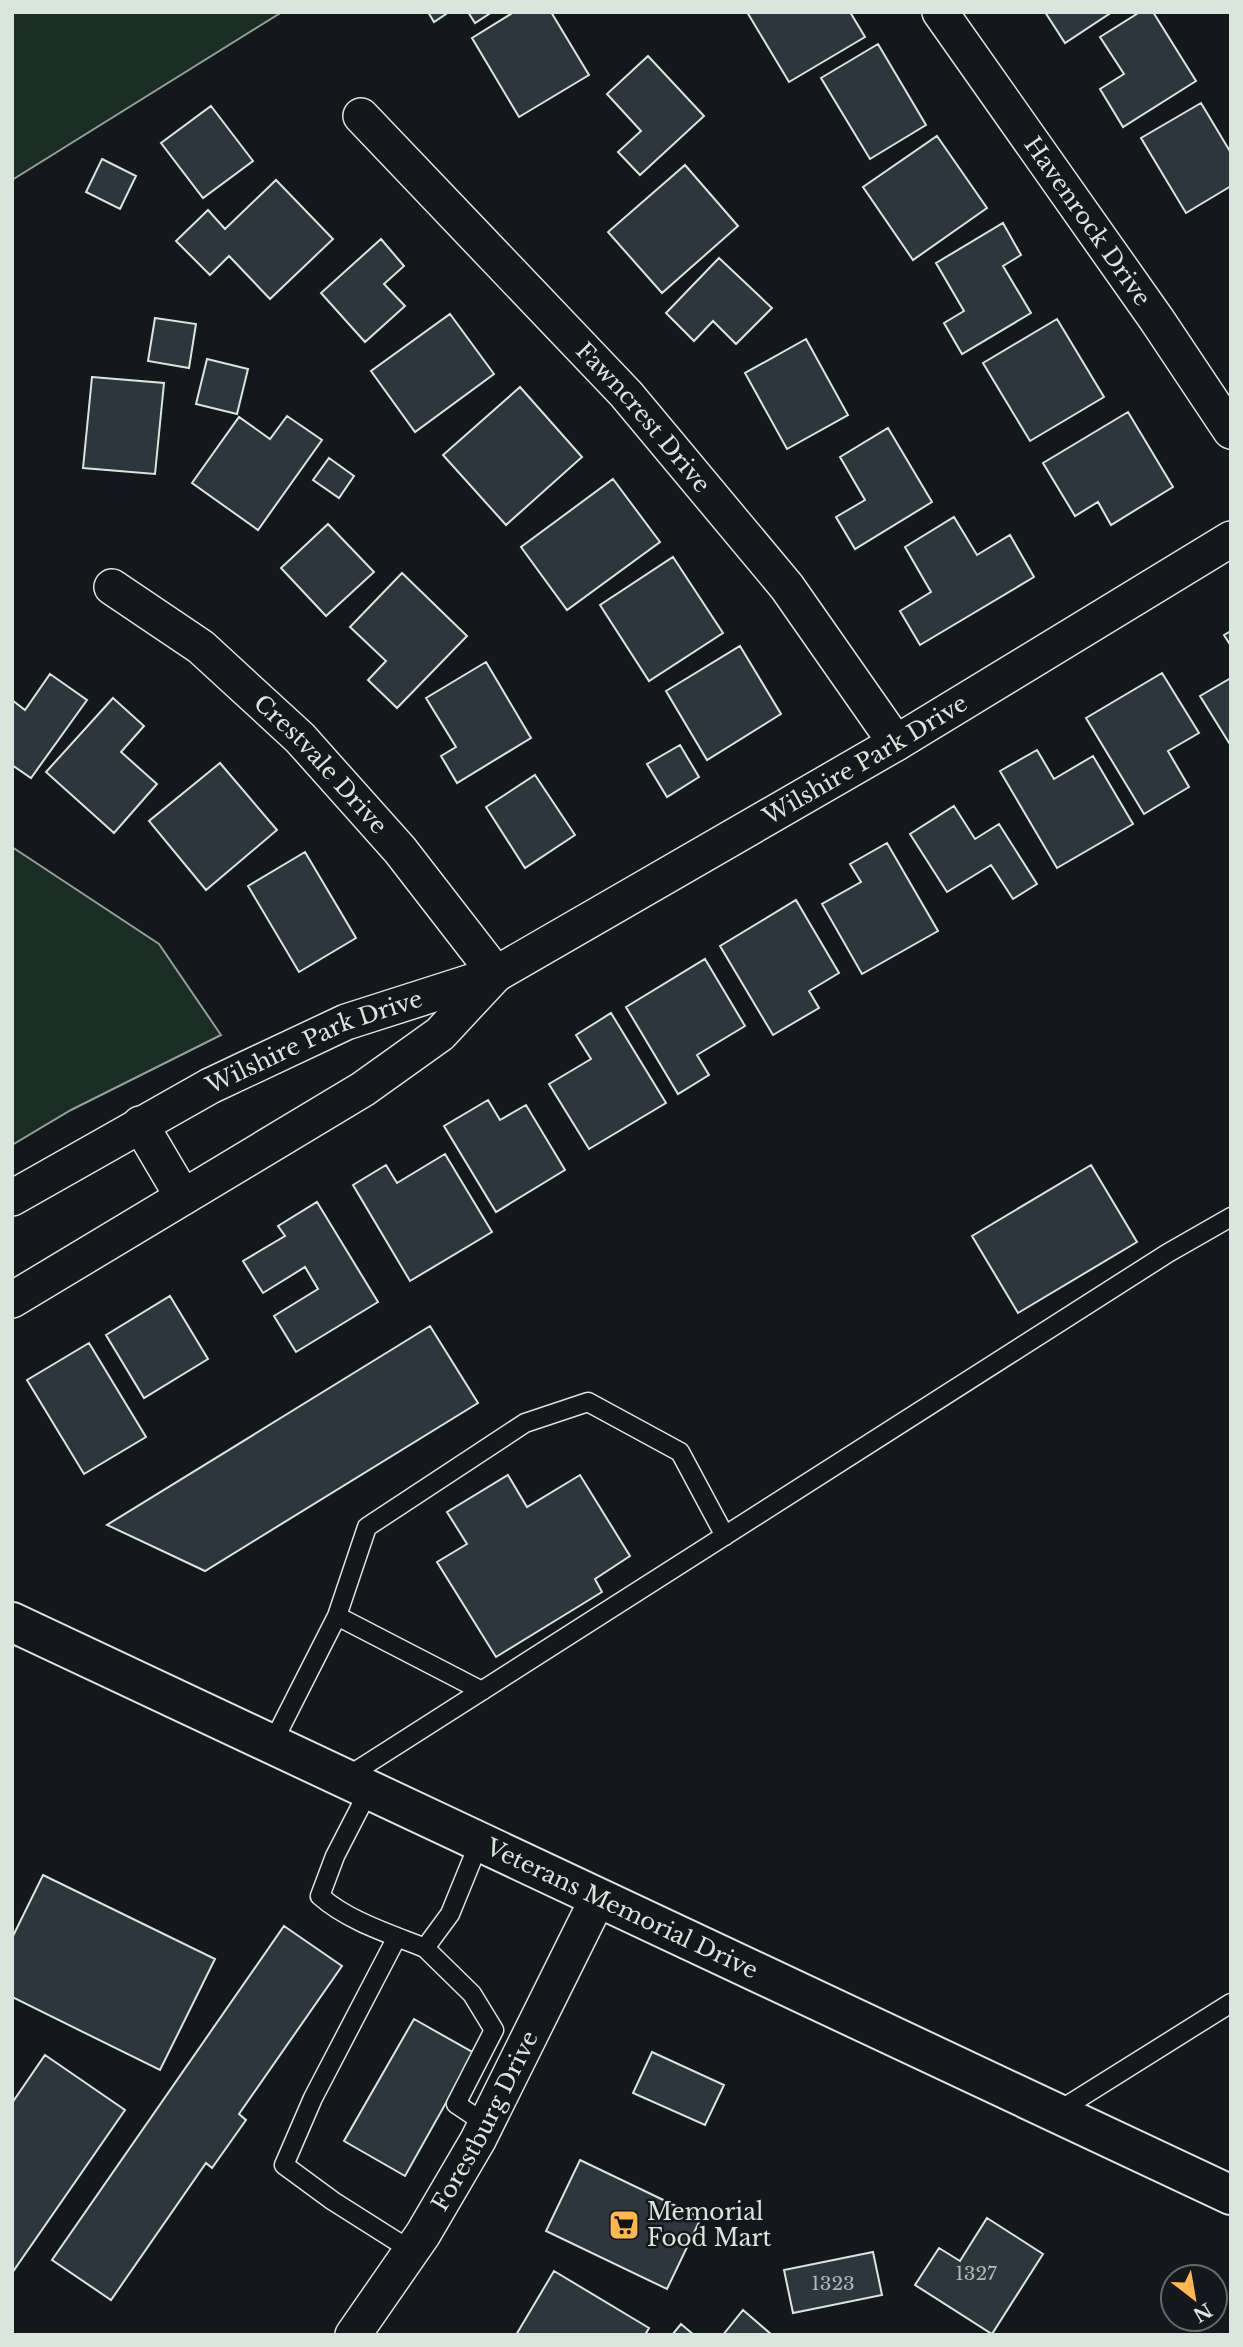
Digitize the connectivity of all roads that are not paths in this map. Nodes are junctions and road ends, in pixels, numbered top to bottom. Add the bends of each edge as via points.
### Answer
1 (940, 12) edge
2 (361, 116) dead end
3 (1231, 430) edge
4 (1231, 539) edge
5 (112, 587) dead end
6 (895, 743) junction
7 (496, 974) junction
8 (140, 1124) junction
9 (183, 1197) junction
10 (12, 1198) edge
11 (1231, 1217) edge
12 (12, 1300) edge
13 (725, 1536) junction
14 (337, 1616) junction
15 (15, 1629) edge
16 (482, 1691) junction
17 (271, 1746) junction
18 (355, 1786) junction
19 (479, 1843) junction
20 (598, 1898) junction
21 (397, 1937) junction
22 (425, 1948) junction
23 (1231, 2003) edge
24 (1057, 2112) junction
25 (486, 2124) junction
26 (1231, 2195) edge
27 (412, 2250) junction
28 (353, 2335) edge

1 - 3 street, Havenrock Drive
2 - 6 street, Fawncrest Drive via 626,394 787,587
4 - 6 street, Wilshire Park Drive
5 - 7 street, Crestvale Drive via 201,647 300,738 400,850
6 - 7 street, Wilshire Park Drive
7 - 8 street, Wilshire Park Drive via 346,1022
7 - 9 street, Wilshire Park Drive via 440,1034 418,1050 363,1089
8 - 9 street
8 - 10 street, Wilshire Park Drive
9 - 12 street, Wilshire Park Drive
11 - 13 lane
13 - 14 lane via 680,1452 588,1402 525,1423 367,1527
13 - 16 lane
14 - 16 lane
14 - 17 lane
15 - 17 main road, Veterans Memorial Drive
16 - 18 lane
17 - 18 main road, Veterans Memorial Drive
18 - 19 main road, Veterans Memorial Drive
18 - 21 lane via 320,1896 331,1906
19 - 20 main road, Veterans Memorial Drive
19 - 22 lane via 450,1914
20 - 24 main road, Veterans Memorial Drive
20 - 25 street, Forestburg Drive
21 - 22 lane
21 - 27 lane via 313,2098 284,2165
22 - 25 lane via 472,1994 494,2029 456,2104
23 - 24 lane
24 - 26 main road, Veterans Memorial Drive
25 - 27 street, Forestburg Drive
27 - 28 street, Forestburg Drive

